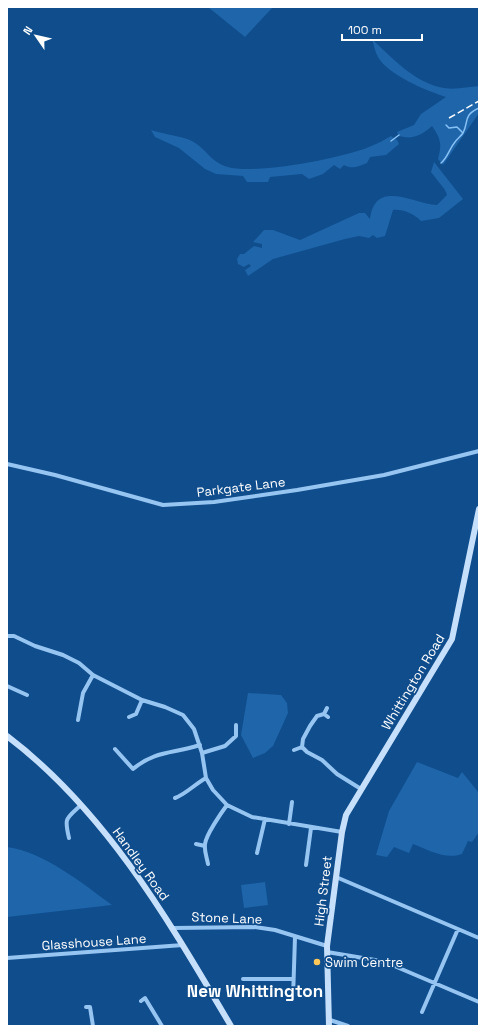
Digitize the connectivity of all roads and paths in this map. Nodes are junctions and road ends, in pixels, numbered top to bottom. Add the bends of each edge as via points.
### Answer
1 (479, 451) edge
2 (7, 464) edge
3 (479, 510) edge
4 (7, 636) edge
5 (93, 675) junction
6 (7, 686) edge
7 (26, 695) dead end
8 (142, 700) junction
9 (326, 708) dead end
10 (324, 714) junction
11 (129, 717) dead end
12 (328, 717) dead end
13 (78, 720) dead end
14 (236, 725) dead end
15 (7, 736) edge
16 (200, 746) junction
17 (302, 747) junction
18 (115, 750) dead end
19 (294, 750) dead end
20 (202, 753) junction
21 (374, 767) joint
22 (206, 778) junction
23 (361, 789) junction
24 (175, 798) dead end
25 (292, 802) dead end
26 (81, 805) junction
27 (227, 805) junction
28 (265, 819) junction
29 (290, 824) junction
30 (311, 828) junction
31 (342, 832) junction
32 (69, 838) dead end
33 (196, 844) dead end
34 (204, 846) junction
35 (257, 853) dead end
36 (208, 864) dead end
37 (306, 865) dead end
38 (336, 877) junction
39 (173, 928) junction
40 (458, 929) junction
41 (295, 937) junction
42 (479, 938) edge
43 (183, 945) junction
44 (327, 949) junction
45 (7, 958) edge
46 (243, 979) dead end
47 (293, 979) junction
48 (434, 983) junction
49 (293, 998) dead end
50 (141, 1001) dead end
51 (479, 1002) edge
52 (86, 1007) dead end
53 (422, 1012) dead end
54 (330, 1023) edge
55 (93, 1026) edge
56 (162, 1026) edge
57 (231, 1026) edge
58 (348, 1026) edge

1 - 2 street, Parkgate Lane via 384,475 304,489 214,502 163,505
3 - 21 street, Whittington Road via 452,639
4 - 5 street via 14,636 63,655 79,663
5 - 8 street
5 - 13 street via 83,693
6 - 7 street
8 - 11 street via 136,714
8 - 16 street via 183,715 194,729
9 - 10 street
10 - 12 street
10 - 17 street via 317,716 310,726
14 - 20 street via 236,736 226,746
15 - 26 street, Handley Road via 52,775
16 - 18 street via 158,754 133,769
16 - 20 street
17 - 19 street
17 - 23 street
20 - 22 street
21 - 23 street, High Street
22 - 24 street via 195,783 182,796
22 - 27 street
23 - 31 street, High Street via 346,815
25 - 29 street
26 - 32 street via 65,823
26 - 39 street, Handley Road via 110,840
27 - 28 street via 240,812
27 - 34 street via 217,818
28 - 29 street
28 - 35 street
29 - 30 street
30 - 31 street
30 - 37 street
31 - 38 street, High Street
33 - 34 street
34 - 36 street
38 - 40 street
38 - 44 street, High Street
39 - 41 street, Stone Lane via 255,927
39 - 43 street, Handley Road
40 - 42 street
40 - 48 street
41 - 44 street, Stone Lane
41 - 47 street
43 - 45 street, Glasshouse Lane
43 - 57 street, Handley Road
44 - 48 street, Stone Lane via 375,960
44 - 54 street, High Street
46 - 47 street
47 - 49 street
48 - 51 street, Stone Lane
48 - 53 street
50 - 56 street via 145,998
52 - 55 street via 90,1007
54 - 58 street

